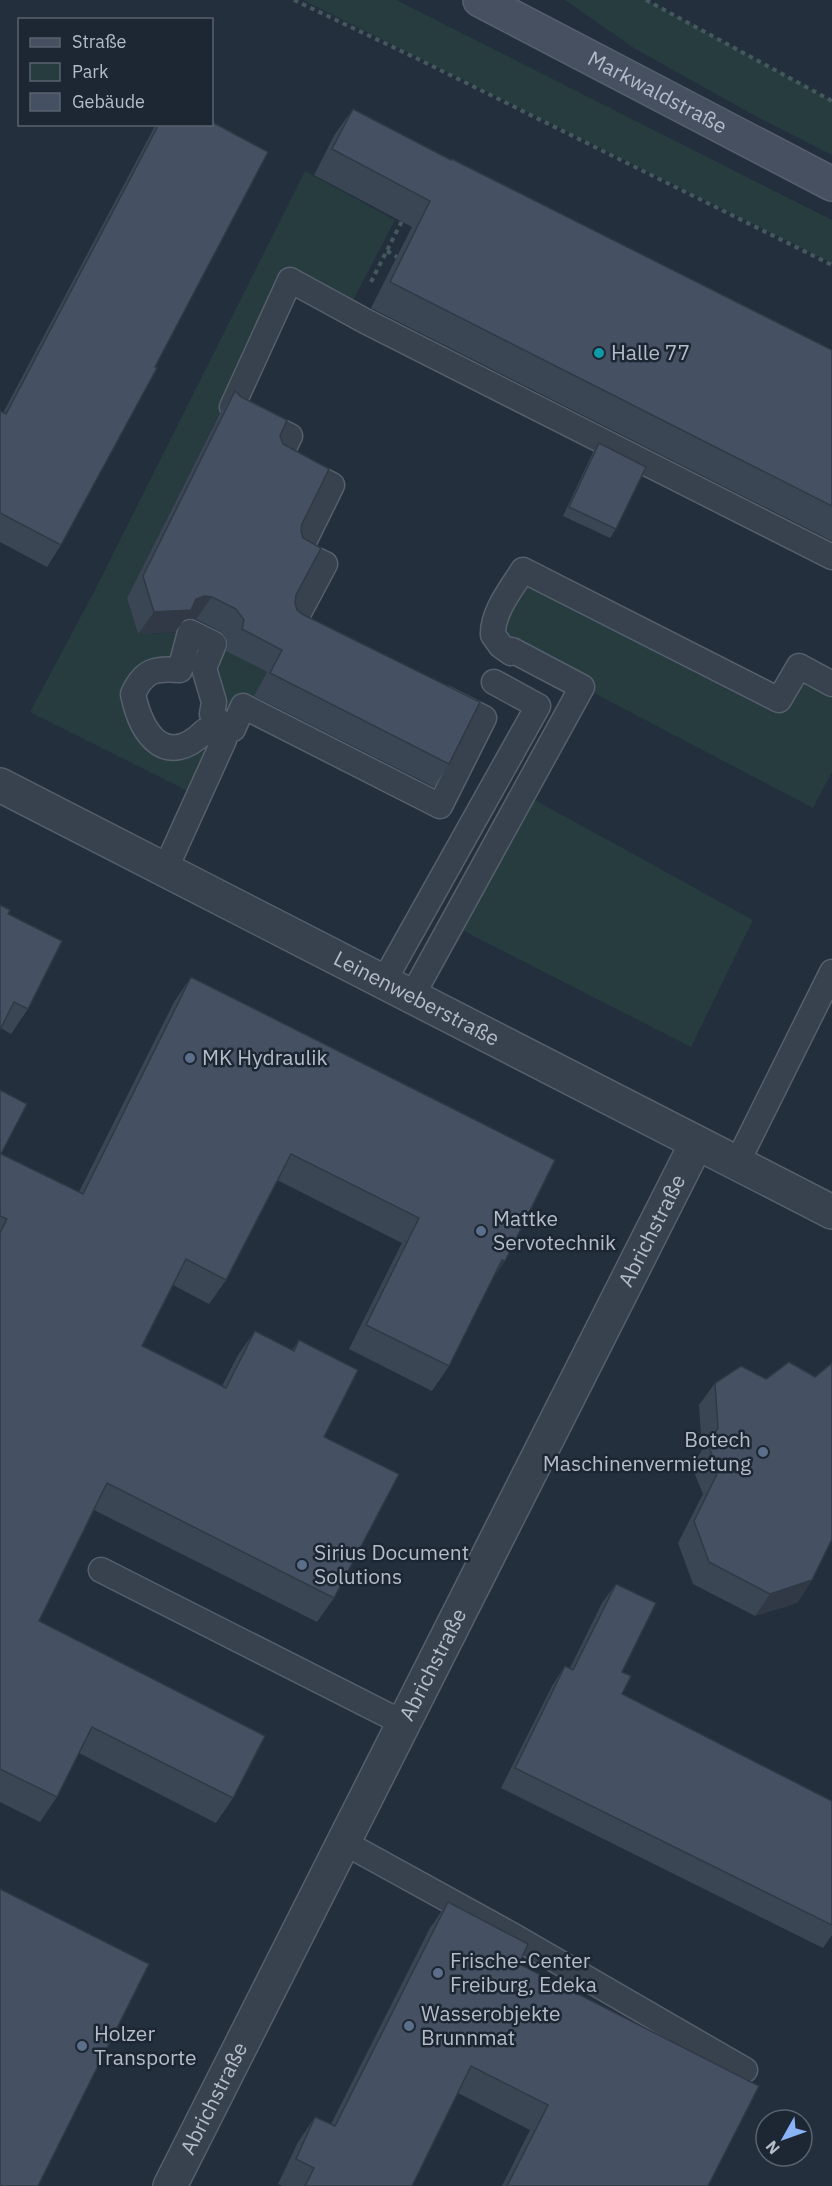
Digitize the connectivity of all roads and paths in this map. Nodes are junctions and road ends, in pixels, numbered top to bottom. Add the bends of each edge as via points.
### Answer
1 (294, 0) edge
2 (480, 0) edge
3 (646, 0) edge
4 (832, 101) edge
5 (832, 184) edge
6 (397, 213) edge
7 (387, 251) junction
8 (397, 257) dead end
9 (832, 265) edge
10 (355, 315) junction
11 (832, 557) edge
12 (325, 639) edge
13 (494, 682) dead end
14 (832, 684) edge
15 (431, 692) edge
16 (538, 706) junction
17 (565, 720) junction
18 (0, 785) edge
19 (165, 870) junction
20 (384, 981) junction
21 (828, 988) edge
22 (412, 996) junction
23 (696, 1144) junction
24 (736, 1165) junction
25 (832, 1212) edge
26 (101, 1570) dead end
27 (405, 1724) junction
28 (345, 1843) junction
29 (745, 2070) dead end
30 (170, 2186) edge

1 - 9 path
2 - 5 main road, Markwaldstraße
3 - 4 path
6 - 7 path via 404,216
7 - 8 path
7 - 10 path
10 - 11 lane
10 - 12 lane via 290,280 232,407 290,436 279,458 332,485 299,552 324,564 293,624
13 - 16 lane
14 - 17 lane via 799,666 779,700 524,570 499,611 494,635 505,650 512,650 582,687
15 - 19 lane via 484,718 440,806 243,706 232,729 225,728 212,714 214,702 204,668 214,644 190,632 180,670 161,668 151,672 139,680 133,694 141,720 162,746 173,749 205,731 224,740
16 - 17 lane
16 - 20 lane
17 - 22 lane
18 - 19 street, Leinenweberstraße
19 - 20 street, Leinenweberstraße
19 - 22 lane
20 - 22 street, Leinenweberstraße
21 - 24 lane
22 - 23 street, Leinenweberstraße
23 - 24 street, Leinenweberstraße
23 - 27 street, Abrichstraße
24 - 25 street, Leinenweberstraße
26 - 27 lane
27 - 28 street, Abrichstraße
28 - 29 lane
28 - 30 street, Abrichstraße

